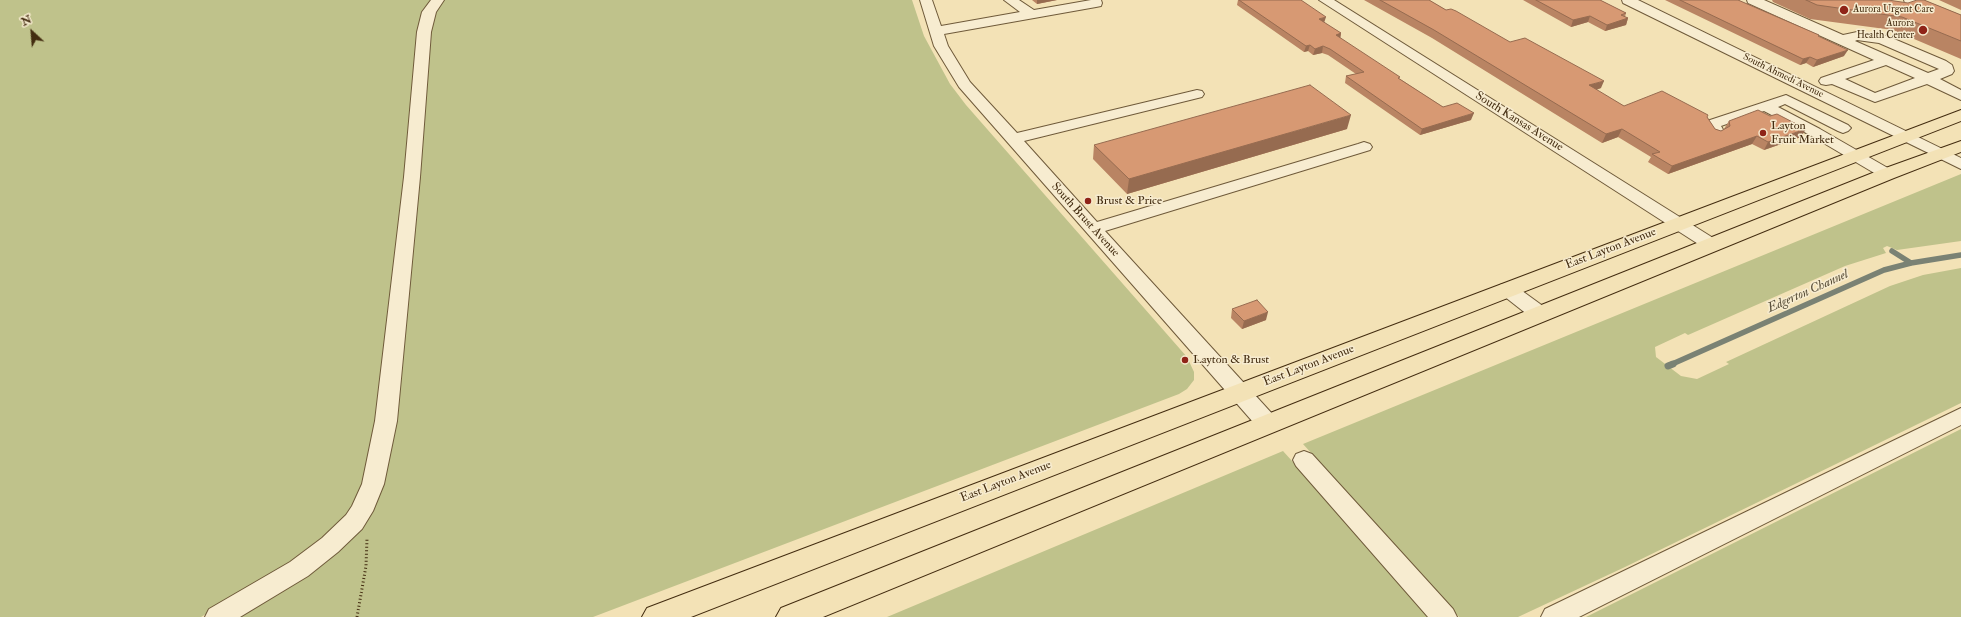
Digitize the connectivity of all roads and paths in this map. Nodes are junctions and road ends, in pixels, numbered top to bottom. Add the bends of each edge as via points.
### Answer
1 (438, 0) edge
2 (926, 0) edge
3 (1010, 0) edge
4 (1325, 0) edge
5 (1628, 0) edge
6 (1753, 0) edge
7 (1910, 0) edge
8 (1096, 3) dead end
9 (1033, 15) junction
10 (1961, 21) edge
11 (936, 32) junction
12 (1842, 40) junction
13 (1887, 60) junction
14 (1833, 78) junction
15 (1929, 79) junction
16 (1807, 88) junction
17 (1197, 94) dead end
18 (1961, 96) edge
19 (1831, 100) junction
20 (1765, 106) junction
21 (1805, 108) junction
22 (1961, 115) edge
23 (1843, 128) dead end
24 (1717, 132) edge
25 (1905, 136) junction
26 (1012, 139) junction
27 (1961, 146) edge
28 (1364, 147) dead end
29 (1939, 153) junction
30 (1853, 156) junction
31 (1961, 164) edge
32 (1887, 174) junction
33 (1678, 223) junction
34 (1093, 229) junction
35 (1712, 245) junction
36 (1508, 289) junction
37 (1540, 314) junction
38 (1240, 393) junction
39 (1961, 416) edge
40 (1268, 424) junction
41 (1304, 460) dead end
42 (362, 511) junction
43 (218, 617) edge
44 (357, 617) edge
45 (657, 617) edge
46 (790, 617) edge
47 (1444, 617) edge
48 (1554, 617) edge

1 - 42 street via 429,12 424,32 412,177 386,421 373,484
2 - 11 street, South Brust Avenue
3 - 9 street
4 - 33 street, South Kansas Avenue
5 - 16 street, South Ahmedi Avenue
6 - 12 street
7 - 10 street
8 - 9 street
9 - 11 street
11 - 26 street, South Brust Avenue via 964,84
12 - 13 street
12 - 15 street via 1857,36 1882,39 1947,68 1947,71
13 - 14 street
13 - 15 street
14 - 15 street via 1875,98
14 - 16 street
15 - 18 street
16 - 19 street, South Ahmedi Avenue
17 - 26 street
19 - 21 street
19 - 25 street, South Ahmedi Avenue
20 - 21 street via 1786,99
20 - 24 street via 1712,124
20 - 30 street via 1815,132
21 - 23 street
22 - 25 main road, East Layton Avenue
25 - 29 street, South Ahmedi Avenue
25 - 30 main road, East Layton Avenue
26 - 34 street, South Brust Avenue
27 - 29 main road
28 - 34 street
29 - 31 street, South Ahmedi Avenue
29 - 32 main road
30 - 32 street
30 - 33 main road, East Layton Avenue
32 - 35 main road
33 - 35 street, South Kansas Avenue
33 - 36 main road, East Layton Avenue
34 - 38 street, South Brust Avenue
35 - 37 main road
36 - 37 street
36 - 38 main road, East Layton Avenue
37 - 40 main road
38 - 40 street, South Brust Avenue
38 - 45 main road, East Layton Avenue
39 - 48 street
40 - 46 main road
41 - 47 street
42 - 43 street via 346,531 314,558
42 - 44 path via 367,530 366,566

